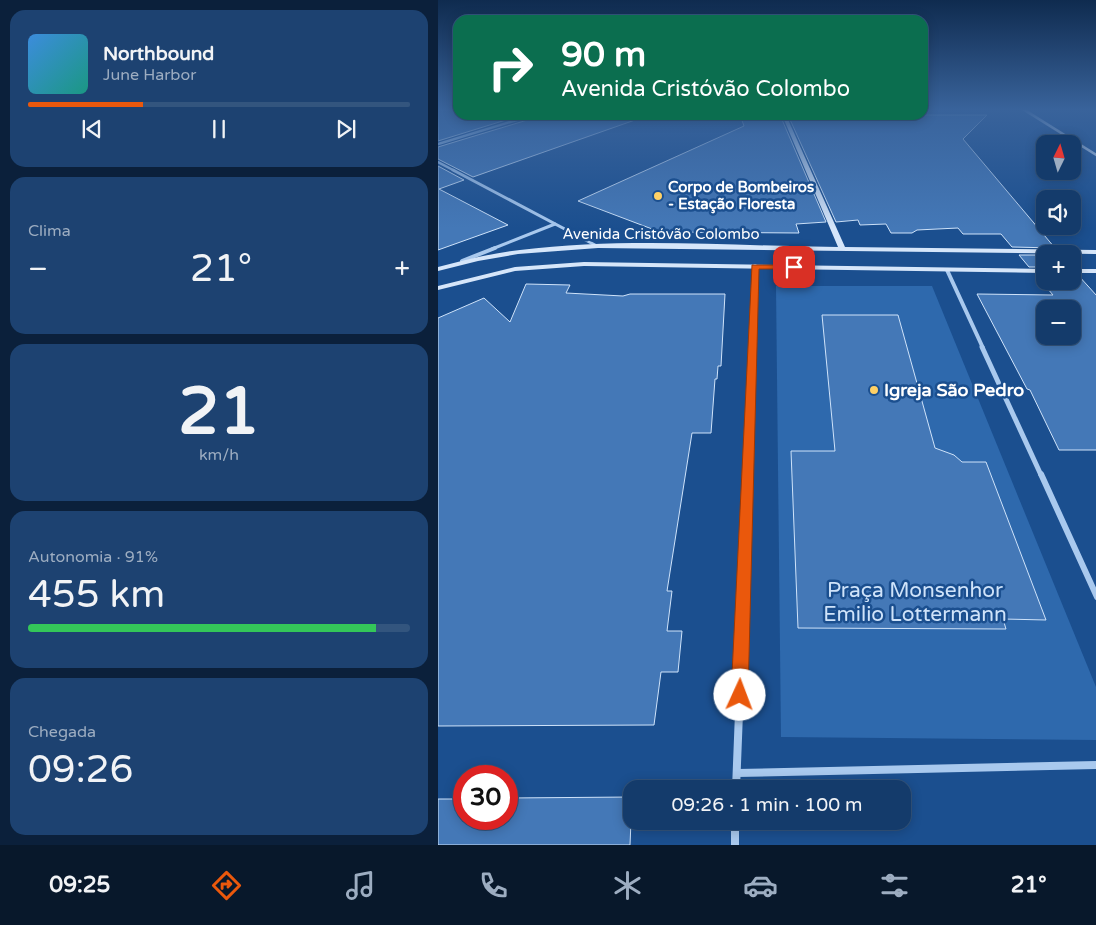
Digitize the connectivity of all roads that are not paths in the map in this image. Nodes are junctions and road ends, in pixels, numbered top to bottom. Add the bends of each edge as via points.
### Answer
1 (799, 149) edge
2 (438, 162) edge
3 (554, 224) junction
4 (595, 245) junction
5 (842, 249) junction
6 (1096, 252) edge
7 (462, 262) junction
8 (755, 266) junction
9 (438, 268) edge
10 (948, 270) junction
11 (1036, 271) edge
12 (1081, 271) edge
13 (1096, 271) edge
14 (438, 288) edge
15 (1096, 597) edge
16 (1096, 765) edge
17 (737, 773) junction
18 (737, 780) edge
19 (735, 830) edge
20 (734, 845) edge

1 - 5 main road
2 - 3 street
3 - 4 street
3 - 7 street
4 - 5 main road, Avenida Cristóvão Colombo
4 - 7 main road, Avenida Cristóvão Colombo via 512,251
5 - 6 main road, Avenida Cristóvão Colombo
7 - 9 main road, Avenida Cristóvão Colombo
8 - 10 main road, Avenida Cristóvão Colombo
8 - 14 main road, Avenida Cristóvão Colombo via 584,264 515,268
8 - 17 street
10 - 11 main road, Avenida Cristóvão Colombo
10 - 15 street
12 - 13 main road
16 - 17 street
17 - 18 street
19 - 20 street

